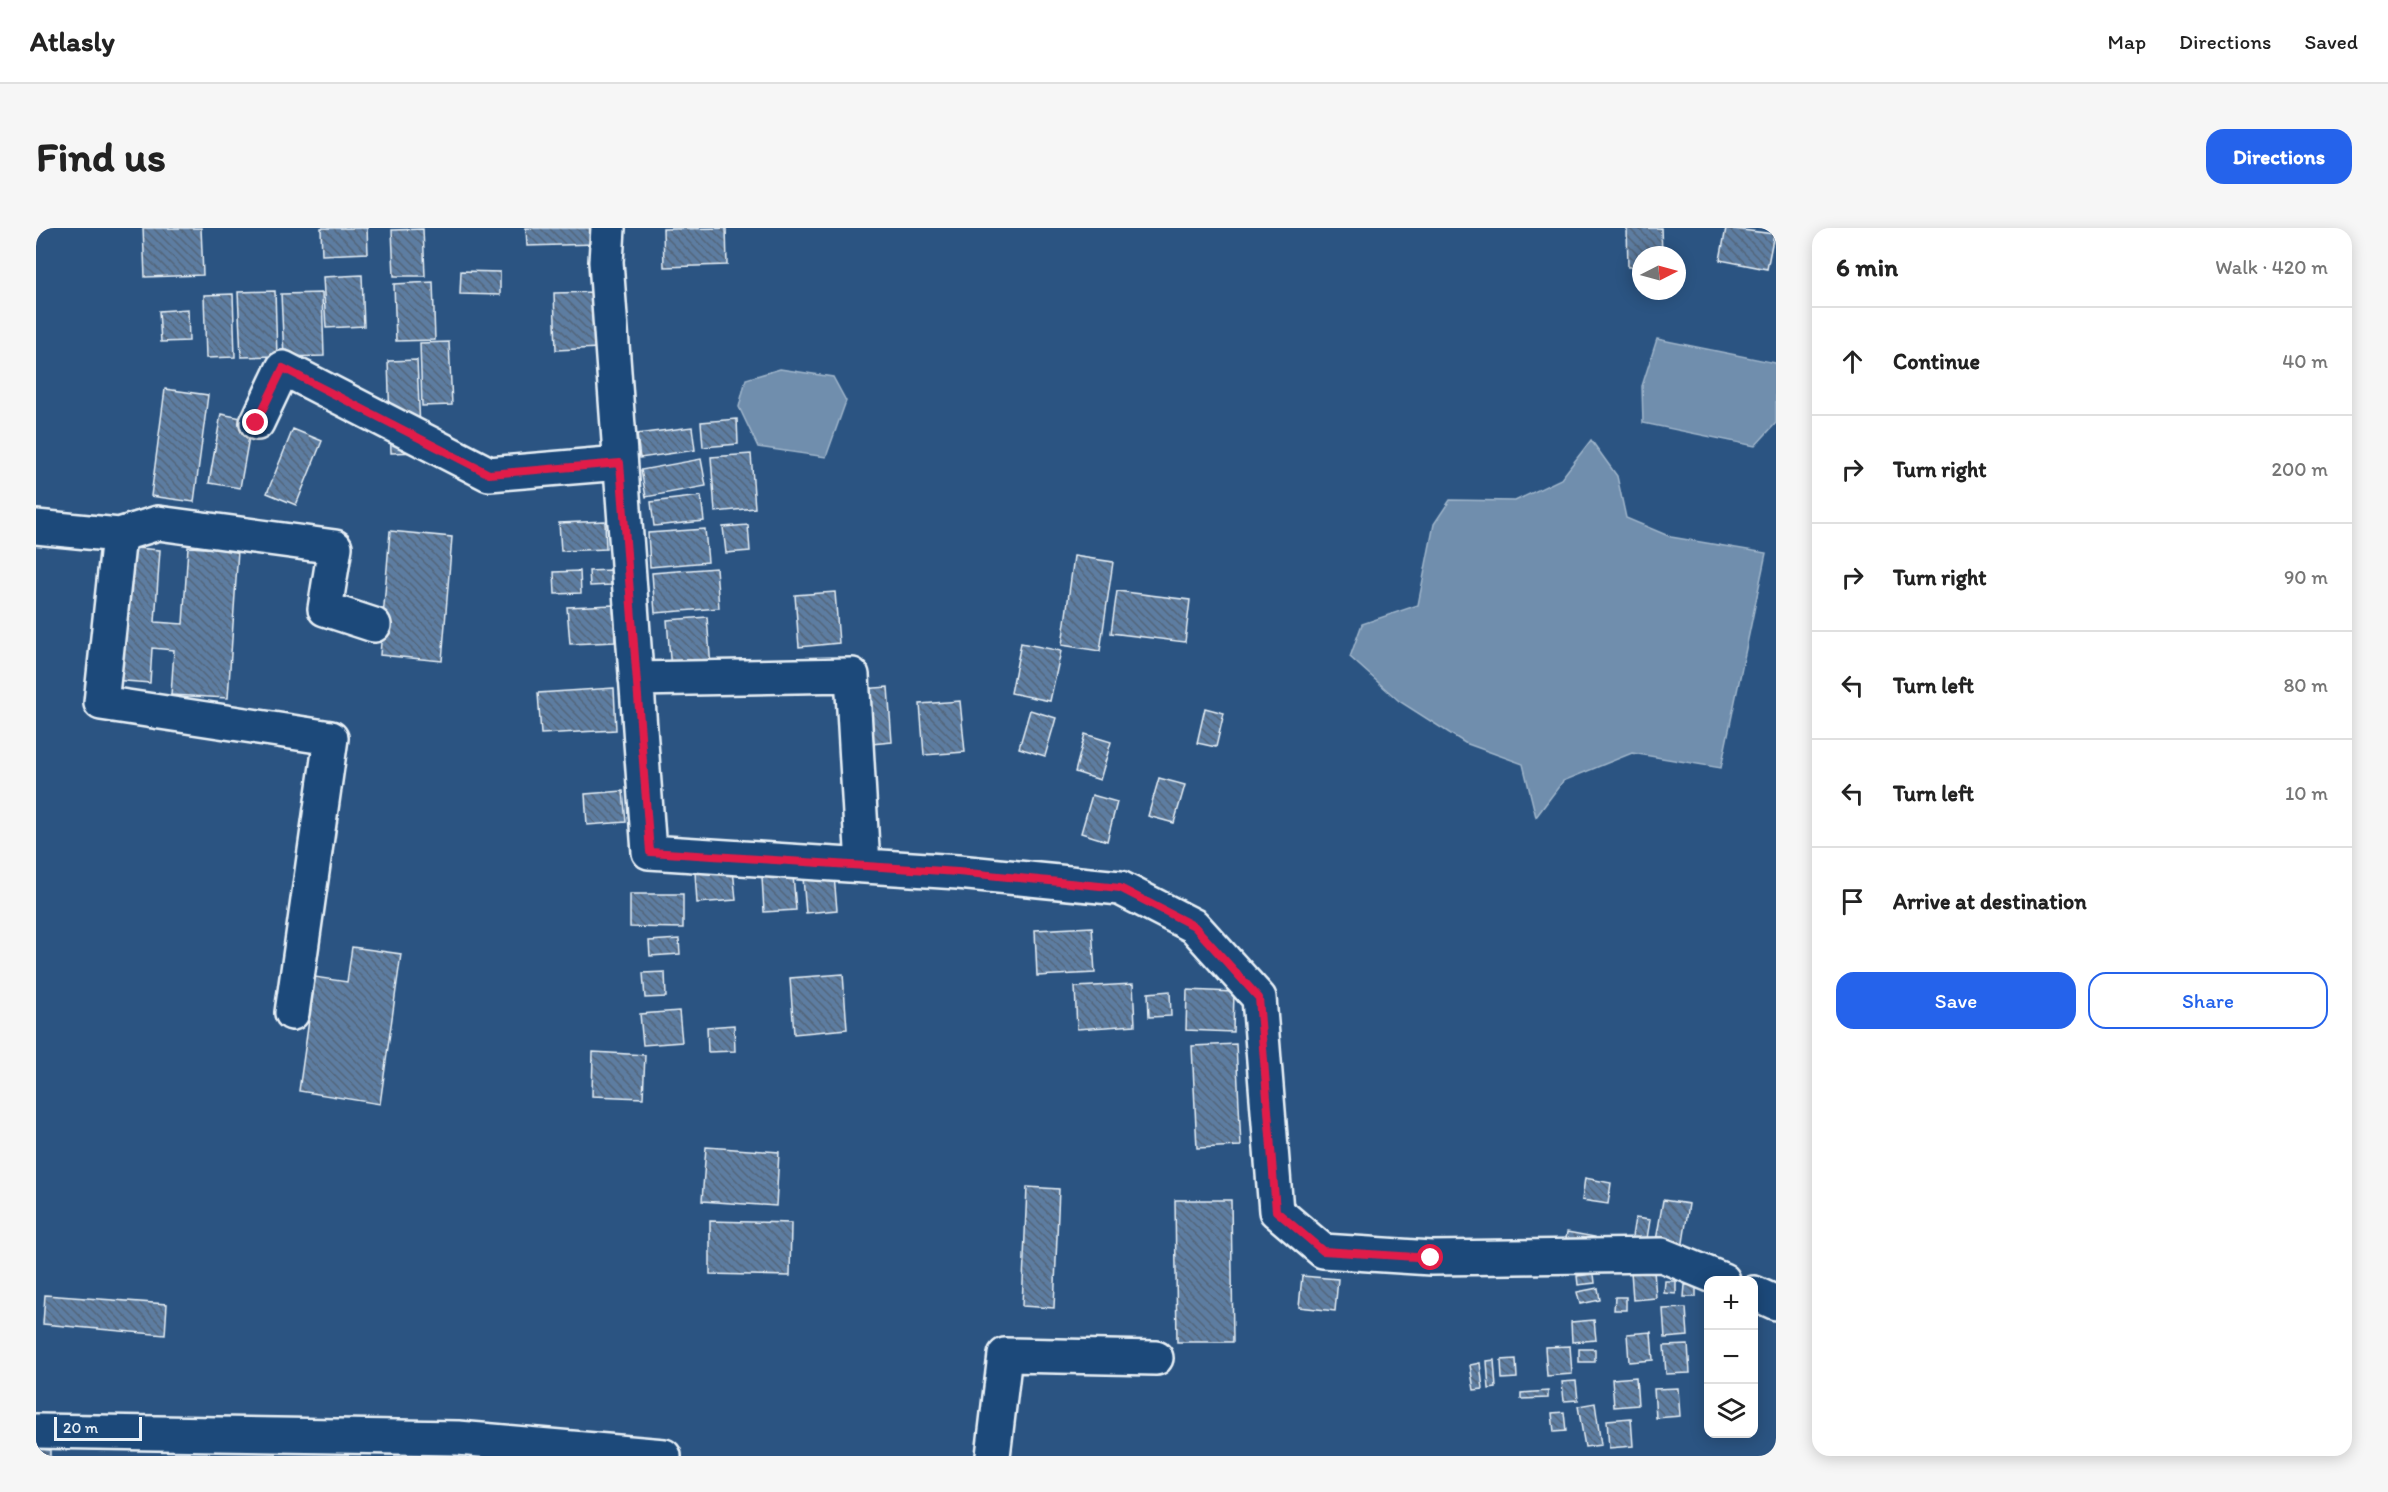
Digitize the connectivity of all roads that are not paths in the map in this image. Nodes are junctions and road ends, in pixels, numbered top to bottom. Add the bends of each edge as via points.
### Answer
1 (608, 228) edge
2 (256, 423) dead end
3 (620, 463) junction
4 (36, 527) edge
5 (119, 535) junction
6 (374, 625) dead end
7 (636, 680) junction
8 (863, 866) junction
9 (291, 1013) dead end
10 (1711, 1276) edge
11 (1758, 1295) edge
12 (1776, 1303) edge
13 (1156, 1358) dead end
14 (36, 1431) edge
15 (664, 1456) edge
16 (993, 1456) edge

1 - 3 street via 606,262
2 - 3 street via 283,368 489,474
3 - 7 street
4 - 5 street
5 - 6 street via 158,523 335,547 325,609
5 - 9 street via 101,703 331,738
7 - 8 street via 650,852
7 - 8 street via 852,675
8 - 10 street via 1120,888 1194,926 1259,998 1276,1211 1323,1251 1431,1258 1662,1255
11 - 12 street
13 - 16 street via 1005,1355
14 - 15 street via 458,1438

